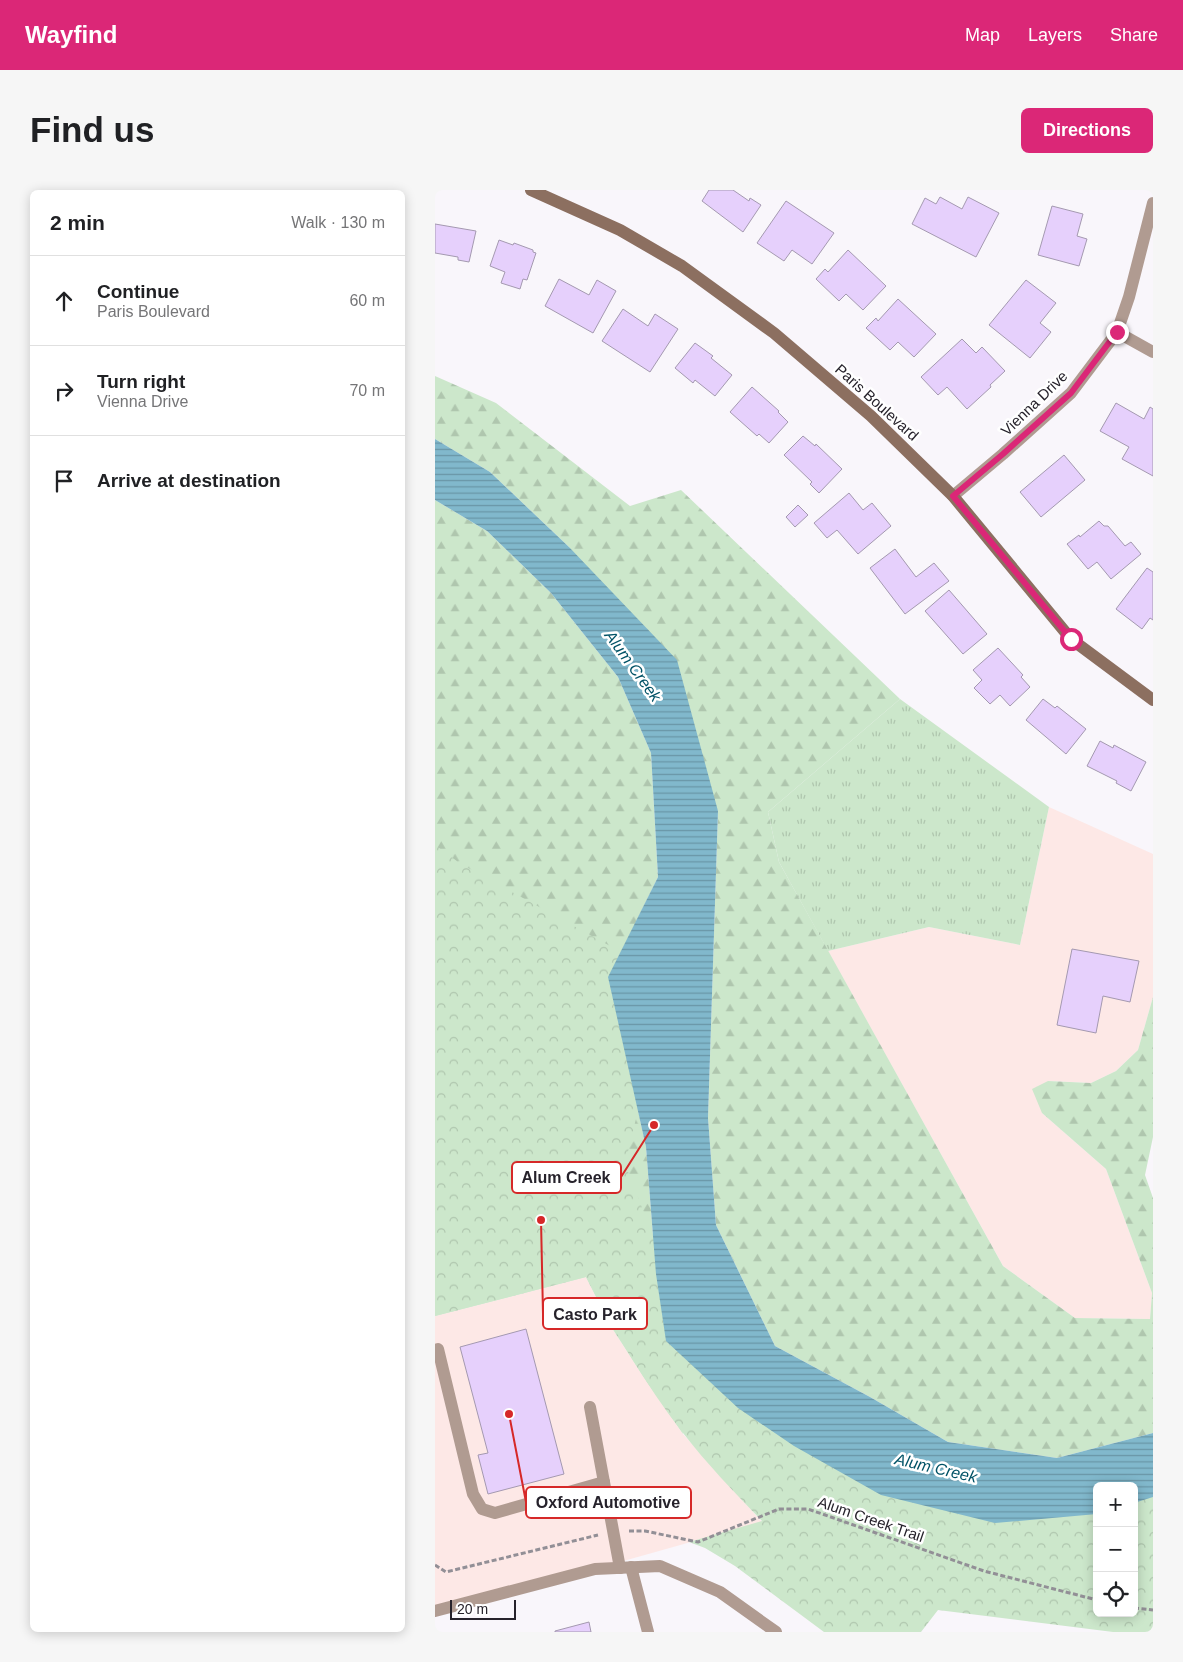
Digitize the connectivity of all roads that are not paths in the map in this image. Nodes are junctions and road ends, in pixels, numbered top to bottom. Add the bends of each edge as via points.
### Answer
1 (531, 190) edge
2 (1153, 203) edge
3 (1117, 332) junction
4 (1153, 352) edge
5 (953, 496) junction
6 (1153, 700) edge
7 (438, 1348) dead end
8 (590, 1406) dead end
9 (604, 1482) junction
10 (626, 1568) junction
11 (435, 1611) edge
12 (648, 1632) edge
13 (777, 1632) edge

1 - 5 street, Paris Boulevard via 620,230 690,272 781,339 871,416
2 - 3 street, Vienna Drive
3 - 4 street
3 - 5 street, Vienna Drive via 1071,393
5 - 6 street, Paris Boulevard via 1071,639
7 - 9 street via 473,1494 482,1509 495,1513
8 - 9 street
9 - 10 street via 613,1532
10 - 11 street via 595,1569
10 - 12 street
10 - 13 street via 660,1566 719,1592

